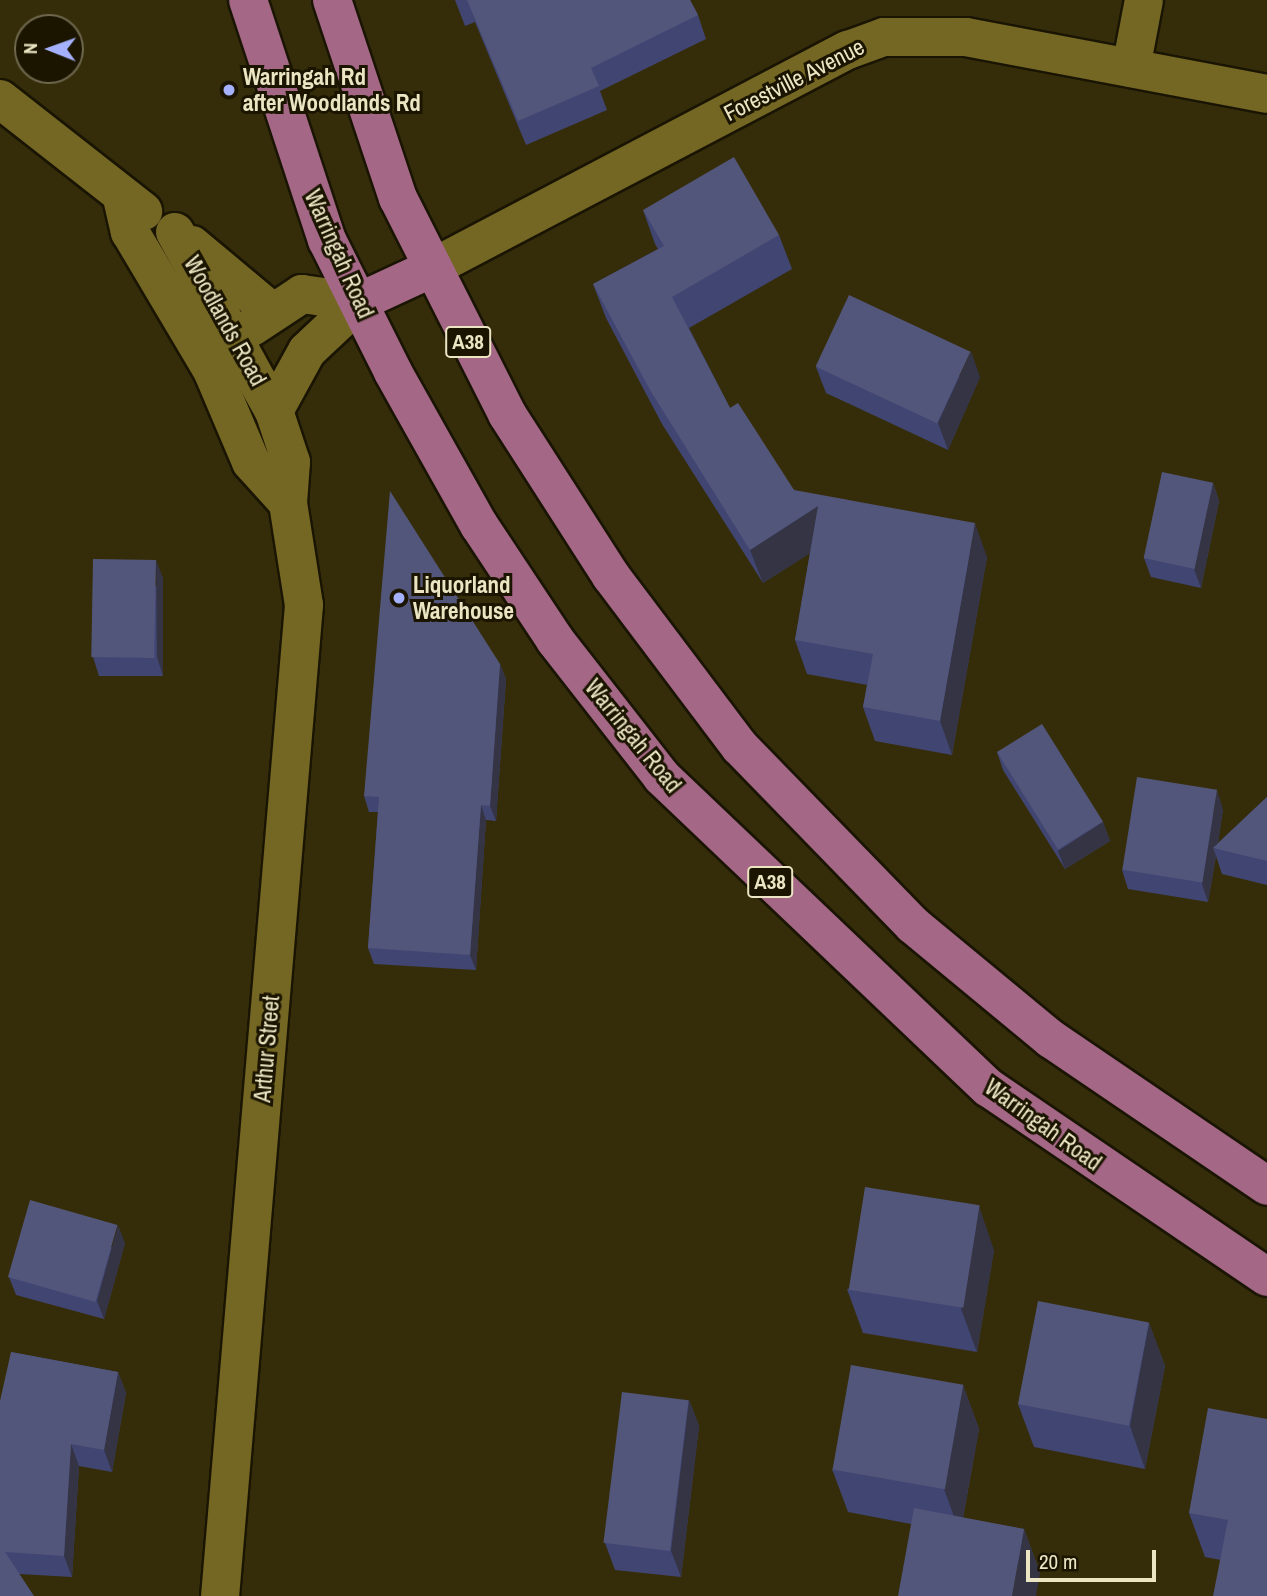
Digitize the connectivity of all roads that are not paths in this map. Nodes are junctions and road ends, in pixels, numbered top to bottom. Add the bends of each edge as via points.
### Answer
1 (248, 0) edge
2 (332, 0) edge
3 (1144, 0) edge
4 (1131, 68) junction
5 (1267, 94) edge
6 (0, 99) edge
7 (122, 198) junction
8 (175, 232) junction
9 (430, 269) junction
10 (359, 302) junction
11 (271, 311) junction
12 (237, 342) junction
13 (212, 370) junction
14 (274, 411) junction
15 (289, 503) junction
16 (1267, 1186) edge
17 (1267, 1277) edge
18 (220, 1596) edge

1 - 10 highway, Warringah Road / A38 via 323,228
2 - 9 highway, A38 via 398,198
3 - 4 street
4 - 5 street, Forestville Avenue
4 - 9 street, Forestville Avenue via 965,37 884,37 848,50
6 - 7 street, Woodlands Road via 54,136
7 - 8 street, Woodlands Road
7 - 13 street, Woodlands Road via 130,232
8 - 11 street, Woodlands Road
8 - 12 street, Woodlands Road
9 - 10 highway, Forestville Avenue
9 - 16 highway, A38 via 507,414 611,576 740,747 913,925 1051,1039
10 - 11 street via 302,294
10 - 14 street via 307,351
10 - 17 highway, Warringah Road / A38 via 479,525 555,640 662,777 989,1088
11 - 12 street
12 - 13 street
12 - 14 street, Woodlands Road
13 - 15 street via 251,463
14 - 15 street, Arthur Street via 291,462
15 - 18 street, Arthur Street via 302,580 301,663

